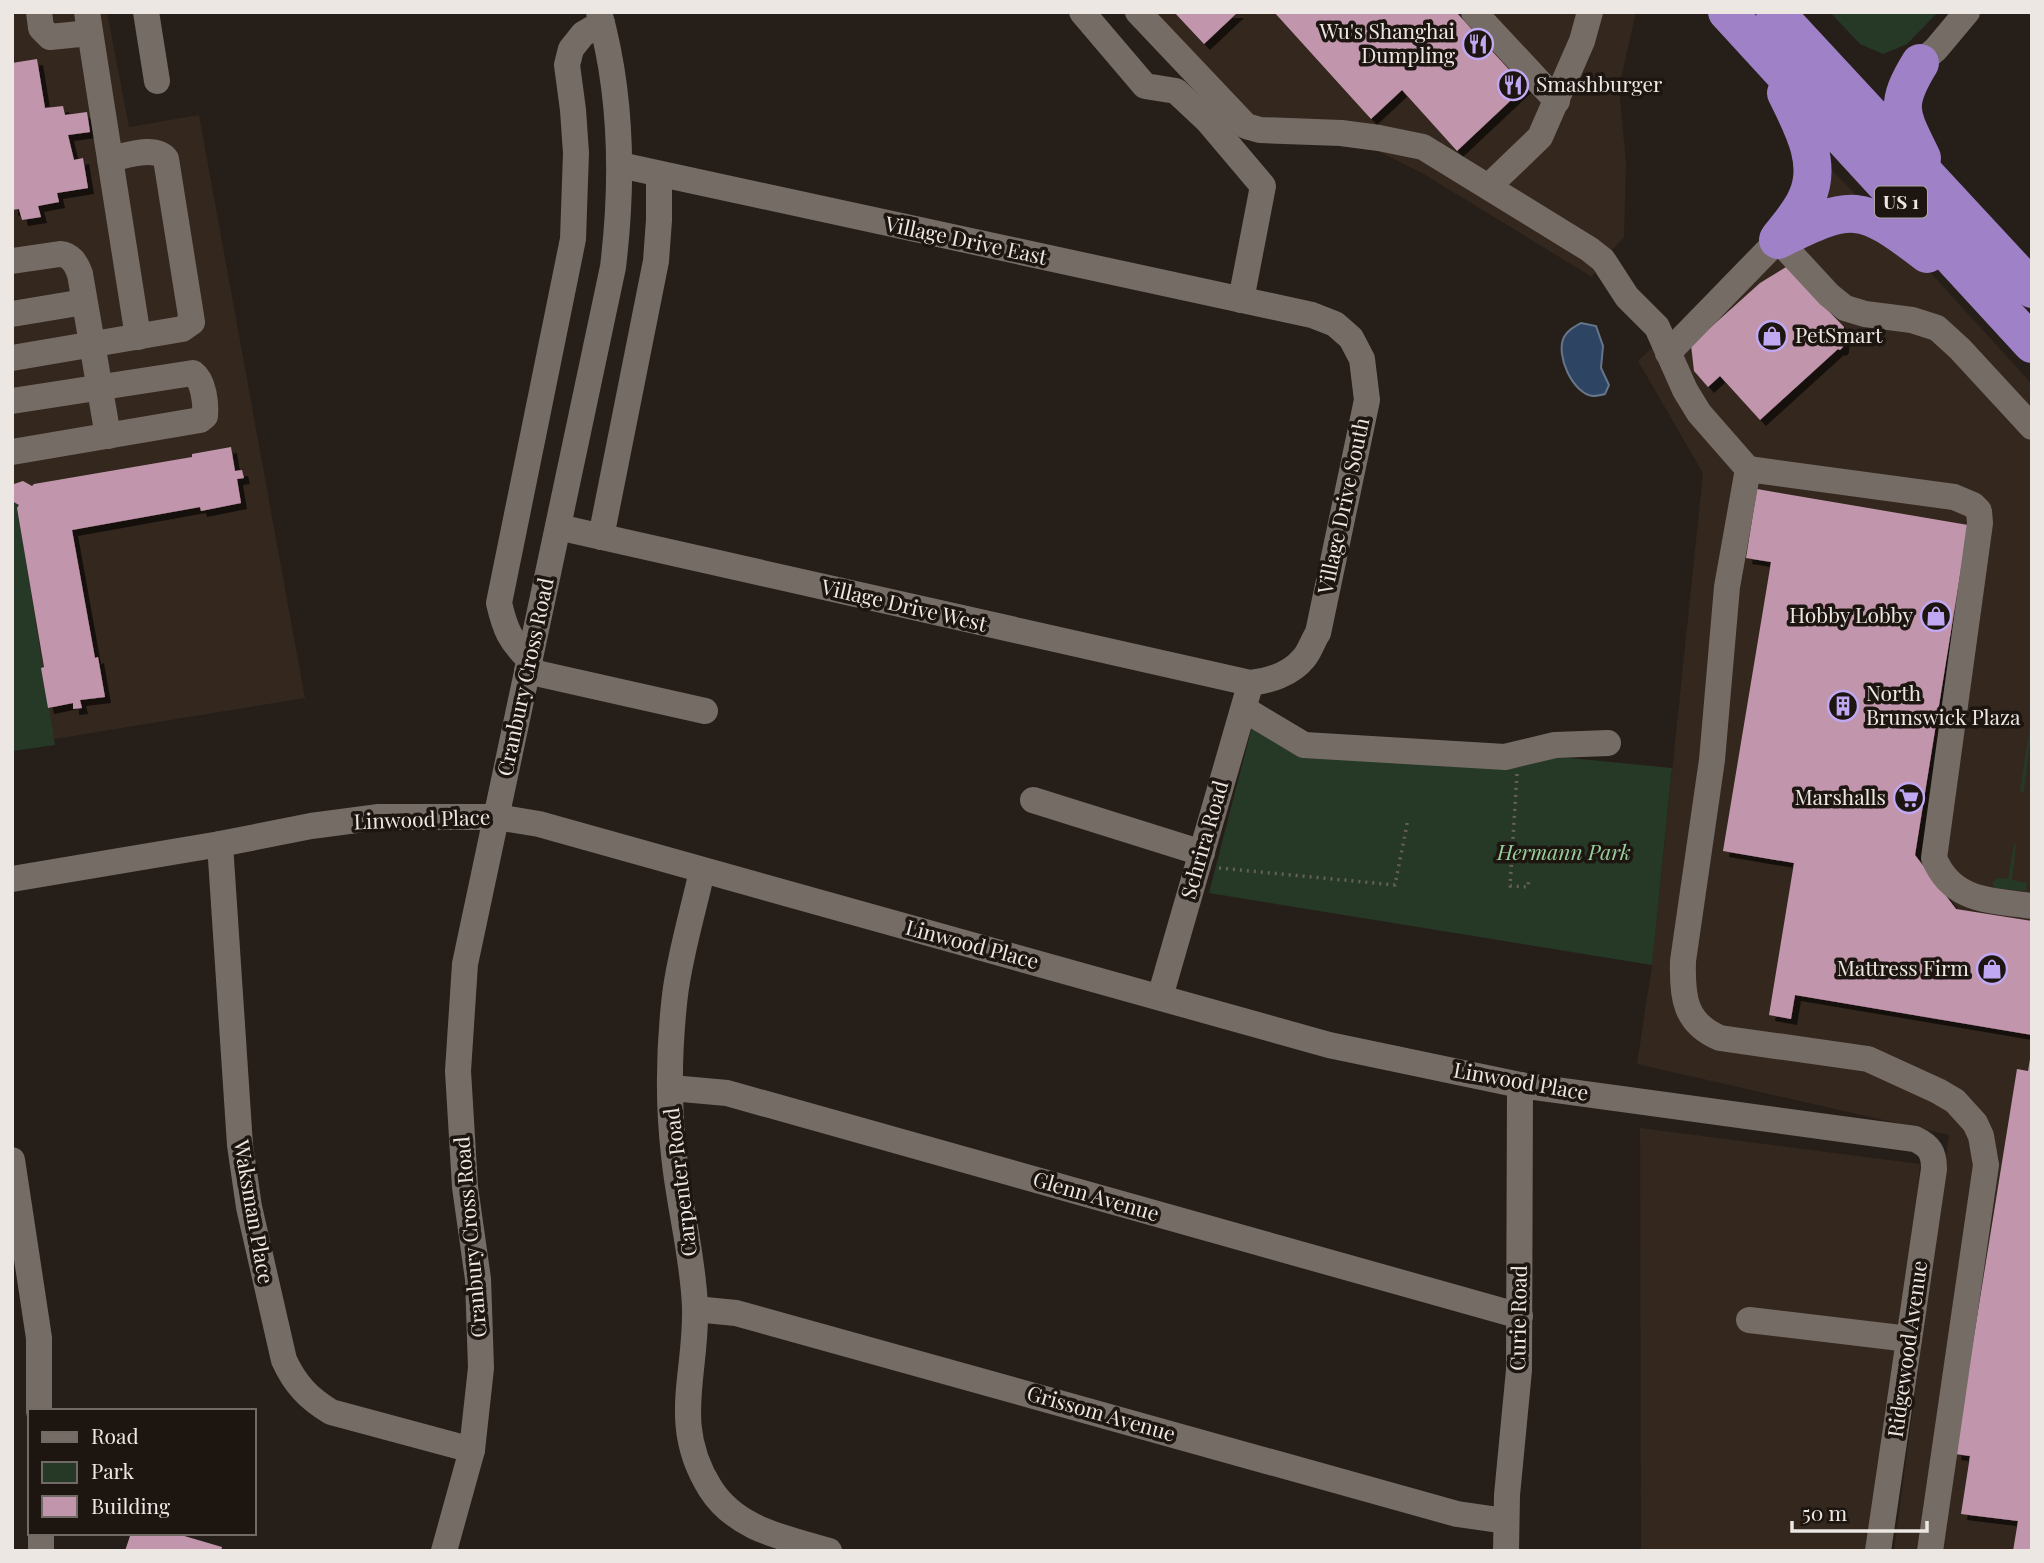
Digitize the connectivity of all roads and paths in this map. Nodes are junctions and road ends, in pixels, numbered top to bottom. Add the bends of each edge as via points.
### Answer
1 (39, 12) edge
2 (146, 12) edge
3 (1082, 12) edge
4 (1139, 12) edge
5 (1474, 12) edge
6 (1590, 12) edge
7 (1727, 12) edge
8 (1775, 12) edge
9 (1967, 12) edge
10 (600, 18) edge
11 (88, 23) edge
12 (1786, 50) junction
13 (1920, 63) junction
14 (157, 81) dead end
15 (1557, 101) junction
16 (110, 159) junction
17 (620, 165) junction
18 (659, 174) junction
19 (1935, 185) junction
20 (1489, 186) junction
21 (1778, 240) junction
22 (12, 261) edge
23 (2032, 289) edge
24 (1241, 300) junction
25 (85, 302) junction
26 (2001, 311) junction
27 (12, 314) edge
28 (1312, 315) joint
29 (138, 337) junction
30 (92, 344) junction
31 (2032, 344) edge
32 (1668, 353) junction
33 (12, 358) edge
34 (99, 387) junction
35 (12, 401) edge
36 (2032, 427) edge
37 (108, 436) junction
38 (12, 452) edge
39 (1748, 468) junction
40 (558, 527) junction
41 (601, 537) junction
42 (528, 665) junction
43 (1250, 683) junction
44 (1244, 709) junction
45 (705, 711) dead end
46 (1608, 743) dead end
47 (1518, 770) dead end
48 (1033, 800) dead end
49 (496, 817) junction
50 (1408, 819) dead end
51 (220, 844) junction
52 (1209, 860) junction
53 (702, 871) junction
54 (1529, 878) dead end
55 (12, 879) edge
56 (2032, 906) edge
57 (1160, 997) junction
58 (1520, 1085) junction
59 (671, 1088) junction
60 (1930, 1147) joint
61 (12, 1160) edge
62 (22, 1289) edge
63 (695, 1309) junction
64 (1520, 1315) junction
65 (1749, 1320) dead end
66 (1909, 1339) junction
67 (39, 1409) edge
68 (472, 1450) junction
69 (1506, 1521) junction
70 (444, 1551) edge
71 (829, 1551) edge
72 (1506, 1551) edge
73 (1878, 1551) edge
74 (1930, 1551) edge

1 - 11 street via 41,28 50,37
2 - 14 street
3 - 24 street via 1145,86 1176,91 1208,121 1262,186
4 - 20 street via 1246,126 1423,146
5 - 15 street
6 - 15 street
7 - 12 highway, US 1
8 - 12 highway, US 1
9 - 13 street
10 - 17 street, Cranbury Cross Road via 610,61
10 - 42 street via 571,49 567,65 576,153 573,239 499,603 513,644
11 - 16 street
12 - 13 highway via 1876,78 1895,77
12 - 19 highway, US 1
12 - 21 highway via 1812,161 1812,180 1808,197
12 - 26 highway, US 1
13 - 19 highway via 1903,93 1902,108
15 - 20 street via 1540,137
16 - 29 street
16 - 29 street via 153,152 166,159 193,317 183,329
17 - 18 street, Village Drive East
17 - 40 street, Cranbury Cross Road via 613,267
18 - 24 street, Village Drive East
18 - 41 street via 656,261
19 - 23 highway, US 1
20 - 32 street via 1603,260 1627,297 1657,327
21 - 26 highway via 1827,217 1866,215 1902,235
21 - 32 street
21 - 36 street via 1845,308 1937,328
22 - 25 street via 65,255 78,268
24 - 28 street, Village Drive East
25 - 27 street
25 - 30 street
26 - 31 highway, US 1
28 - 43 street, Village Drive South via 1335,324 1350,338 1362,359 1367,400 1318,633 1304,658 1268,681
29 - 30 street
30 - 33 street
30 - 34 street
32 - 39 street via 1699,413
34 - 35 street
34 - 37 street
34 - 37 street via 193,373 200,380 206,411 200,420
37 - 38 street
39 - 56 street via 1954,497 1979,511 1934,858 1940,873 1974,898
39 - 74 street via 1727,587 1712,760 1683,961 1684,993 1694,1021 1704,1032 1868,1059 1955,1101 1981,1136 1986,1165
40 - 41 street, Village Drive West
40 - 42 street, Cranbury Cross Road
41 - 43 street, Village Drive West
42 - 45 street
42 - 49 street, Cranbury Cross Road
43 - 44 street, Schrira Road
44 - 46 street via 1304,745 1505,757 1555,745
44 - 52 street, Schrira Road
47 - 54 path via 1510,886 1528,887
48 - 52 street
49 - 51 street, Linwood Place via 379,817
49 - 53 street, Linwood Place via 539,824
49 - 68 street, Cranbury Cross Road via 465,964 458,1071 465,1186 479,1292 481,1368
50 - 52 path via 1395,885
51 - 55 street, Linwood Place
51 - 68 street, Waksman Place via 240,1145 248,1208 284,1360 293,1381 331,1412
52 - 57 street, Schrira Road
53 - 57 street, Linwood Place
53 - 59 street, Carpenter Road via 675,993
57 - 58 street, Linwood Place via 1329,1045
58 - 60 street, Linwood Place via 1915,1139
58 - 64 street, Curie Road
59 - 63 street, Carpenter Road via 674,1155
59 - 64 street, Glenn Avenue via 727,1093
60 - 66 street, Ridgewood Avenue via 1934,1169
61 - 62 street
62 - 67 street via 38,1338
63 - 69 street, Grissom Avenue via 736,1312 1457,1514
63 - 71 street, Carpenter Road via 688,1433 696,1463 727,1510 772,1535
64 - 69 street, Curie Road
65 - 66 street
66 - 73 street, Ridgewood Avenue
68 - 70 street, Cranbury Cross Road
69 - 72 street, Curie Road

